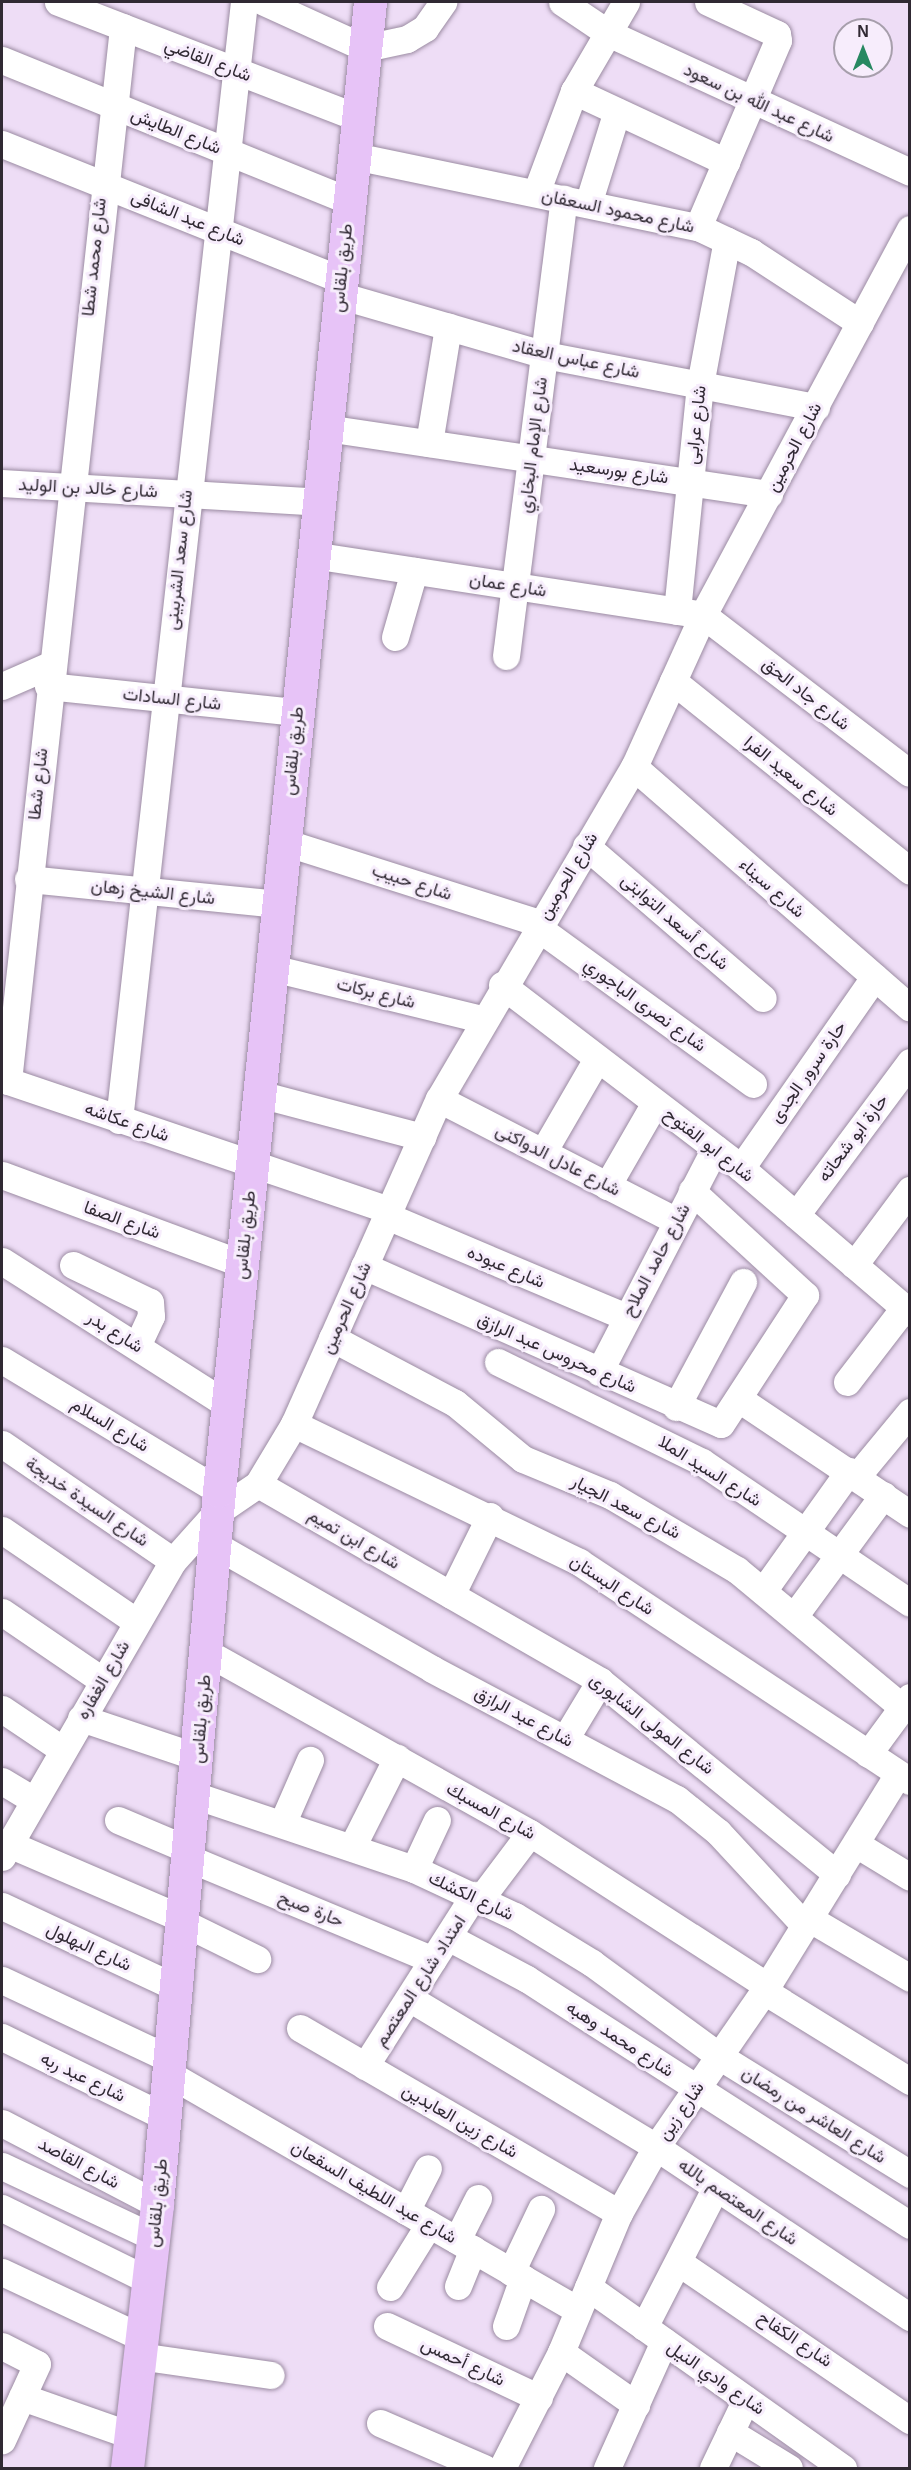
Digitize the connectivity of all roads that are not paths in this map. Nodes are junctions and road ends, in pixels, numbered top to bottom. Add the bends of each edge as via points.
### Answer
1 (58, 2) edge
2 (244, 2) edge
3 (264, 2) edge
4 (370, 2) edge
5 (443, 2) edge
6 (562, 2) edge
7 (626, 2) edge
8 (708, 2) edge
9 (123, 27) junction
10 (608, 33) junction
11 (365, 48) junction
12 (2, 60) edge
13 (236, 70) junction
14 (574, 91) junction
15 (753, 100) junction
16 (113, 105) junction
17 (617, 111) junction
18 (358, 118) junction
19 (2, 144) edge
20 (228, 152) junction
21 (354, 156) junction
22 (726, 162) junction
23 (909, 172) edge
24 (102, 184) junction
25 (536, 193) junction
26 (350, 201) junction
27 (576, 201) junction
28 (698, 227) junction
29 (216, 229) junction
30 (909, 229) edge
31 (727, 240) junction
32 (340, 287) junction
33 (860, 322) junction
34 (448, 327) junction
35 (545, 355) junction
36 (700, 385) junction
37 (816, 407) junction
38 (326, 428) junction
39 (429, 443) junction
40 (531, 458) junction
41 (690, 482) junction
42 (2, 483) edge
43 (69, 487) junction
44 (186, 494) junction
45 (769, 494) junction
46 (318, 502) junction
47 (312, 555) junction
48 (414, 571) junction
49 (515, 586) junction
50 (690, 613) junction
51 (395, 637) dead end
52 (506, 656) dead end
53 (49, 676) junction
54 (673, 681) junction
55 (2, 686) edge
56 (164, 698) junction
57 (297, 712) junction
58 (634, 767) junction
59 (909, 773) edge
60 (284, 842) junction
61 (586, 846) junction
62 (909, 872) edge
63 (28, 879) junction
64 (143, 891) junction
65 (278, 904) junction
66 (538, 925) junction
67 (272, 968) junction
68 (2, 975) edge
69 (874, 977) junction
70 (502, 985) junction
71 (763, 998) dead end
72 (16, 1005) junction
73 (909, 1008) edge
74 (482, 1019) junction
75 (597, 1059) junction
76 (909, 1062) edge
77 (5, 1080) edge
78 (753, 1084) dead end
79 (259, 1094) junction
80 (439, 1099) junction
81 (655, 1102) junction
82 (119, 1120) junction
83 (422, 1137) junction
84 (715, 1148) junction
85 (543, 1152) junction
86 (252, 1166) junction
87 (741, 1168) junction
88 (2, 1175) edge
89 (607, 1186) junction
90 (909, 1190) edge
91 (692, 1191) junction
92 (388, 1213) junction
93 (796, 1215) junction
94 (676, 1221) junction
95 (2, 1261) edge
96 (242, 1264) junction
97 (73, 1265) dead end
98 (854, 1265) junction
99 (364, 1266) junction
100 (743, 1282) dead end
101 (907, 1311) edge
102 (626, 1317) junction
103 (332, 1338) junction
104 (137, 1346) junction
105 (2, 1360) edge
106 (498, 1362) dead end
107 (599, 1372) junction
108 (848, 1382) dead end
109 (739, 1399) junction
110 (228, 1404) junction
111 (676, 1407) junction
112 (909, 1412) edge
113 (294, 1424) junction
114 (2, 1444) edge
115 (853, 1473) junction
116 (258, 1484) junction
117 (883, 1495) junction
118 (218, 1502) junction
119 (909, 1514) edge
120 (490, 1516) junction
121 (2, 1530) edge
122 (805, 1532) junction
123 (215, 1545) junction
124 (839, 1554) junction
125 (173, 1561) junction
126 (763, 1591) junction
127 (451, 1595) junction
128 (909, 1603) edge
129 (2, 1612) edge
130 (795, 1615) junction
131 (136, 1622) junction
132 (206, 1652) junction
133 (103, 1681) junction
134 (600, 1681) junction
135 (906, 1702) edge
136 (2, 1709) edge
137 (81, 1718) junction
138 (565, 1739) junction
139 (63, 1750) junction
140 (868, 1754) junction
141 (197, 1757) junction
142 (397, 1758) junction
143 (310, 1760) dead end
144 (904, 1778) edge
145 (2, 1781) edge
146 (194, 1795) junction
147 (34, 1800) junction
148 (118, 1820) dead end
149 (437, 1820) dead end
150 (282, 1824) junction
151 (530, 1833) junction
152 (856, 1844) junction
153 (352, 1847) junction
154 (5, 1851) edge
155 (189, 1854) junction
156 (414, 1869) junction
157 (837, 1874) junction
158 (909, 1877) edge
159 (478, 1897) junction
160 (2, 1906) edge
161 (182, 1921) junction
162 (808, 1922) junction
163 (441, 1948) junction
164 (257, 1959) dead end
165 (909, 1978) edge
166 (2, 1980) edge
167 (177, 1988) junction
168 (766, 1989) junction
169 (409, 1998) junction
170 (300, 2028) dead end
171 (2, 2037) edge
172 (719, 2056) junction
173 (170, 2066) junction
174 (365, 2066) junction
175 (909, 2082) edge
176 (696, 2089) junction
177 (165, 2117) junction
178 (2, 2123) edge
179 (656, 2147) junction
180 (2, 2166) edge
181 (428, 2168) dead end
182 (909, 2174) edge
183 (716, 2187) junction
184 (478, 2198) dead end
185 (157, 2204) junction
186 (2, 2208) edge
187 (541, 2209) dead end
188 (406, 2211) junction
189 (619, 2213) junction
190 (429, 2224) junction
191 (909, 2225) edge
192 (153, 2237) junction
193 (465, 2245) junction
194 (678, 2262) junction
195 (2, 2272) edge
196 (517, 2275) junction
197 (148, 2280) junction
198 (458, 2286) dead end
199 (390, 2288) dead end
200 (583, 2299) junction
201 (909, 2317) edge
202 (387, 2326) dead end
203 (506, 2326) dead end
204 (654, 2334) junction
205 (2, 2346) edge
206 (140, 2346) junction
207 (561, 2352) junction
208 (271, 2375) dead end
209 (22, 2397) junction
210 (539, 2398) junction
211 (746, 2399) junction
212 (636, 2405) junction
213 (909, 2420) edge
214 (380, 2423) dead end
215 (730, 2432) junction
216 (130, 2435) junction
217 (2, 2440) edge
218 (127, 2469) edge
219 (484, 2469) edge
220 (502, 2469) edge
221 (606, 2469) edge
222 (713, 2469) edge
223 (789, 2469) edge
224 (843, 2469) edge

1 - 9 street, شارع القاضي
2 - 13 street, شارع سعد الشربينى
3 - 11 street
4 - 11 main road, طريق بلقاس
5 - 11 street via 425,28 407,39
6 - 10 street, شارع عبد الله بن سعود
7 - 10 street
8 - 15 street via 777,34
9 - 13 street, شارع القاضي
9 - 16 street, شارع محمد شطا
10 - 14 street
10 - 15 street, شارع عبد الله بن سعود
11 - 18 main road, طريق بلقاس
12 - 16 street, شارع الطايش
13 - 18 street, شارع القاضي
13 - 20 street, شارع سعد الشربينى
14 - 17 street
14 - 25 street
15 - 22 street
15 - 23 street, شارع عبد الله بن سعود
16 - 20 street, شارع الطايش
16 - 24 street, شارع محمد شطا
17 - 22 street
17 - 27 street, شارع الإمام البخاري
18 - 21 main road, طريق بلقاس
19 - 24 street, شارع عبد الشافى
20 - 26 street, شارع الطايش
20 - 29 street, شارع سعد الشربينى
21 - 25 street, شارع محمود السعفان
21 - 26 main road, طريق بلقاس
22 - 28 street
24 - 29 street, شارع عبد الشافى
24 - 43 street, شارع محمد شطا
25 - 27 street, شارع محمود السعفان
26 - 32 main road, طريق بلقاس
27 - 28 street, شارع محمود السعفان
27 - 35 street, شارع الإمام البخاري
28 - 31 street, شارع محمود السعفان
29 - 32 street, شارع عبد الشافى
29 - 44 street, شارع سعد الشربينى
30 - 33 street, شارع الحرمين
31 - 33 street, شارع محمود السعفان
31 - 36 street, شارع عرابى
32 - 34 street, شارع عباس العقاد
32 - 38 main road, طريق بلقاس
33 - 37 street, شارع الحرمين
34 - 35 street, شارع عباس العقاد
34 - 39 street
35 - 36 street, شارع عباس العقاد
35 - 40 street, شارع الإمام البخاري
36 - 37 street, شارع عباس العقاد
36 - 41 street, شارع عرابى
37 - 45 street, شارع الحرمين
38 - 39 street, شارع بورسعيد
38 - 46 main road, طريق بلقاس
39 - 40 street, شارع بورسعيد
40 - 41 street, شارع بورسعيد
40 - 49 street, شارع الإمام البخاري
41 - 45 street, شارع بورسعيد
41 - 50 street, شارع عرابى
42 - 43 street, شارع خالد بن الوليد
43 - 44 street, شارع خالد بن الوليد
43 - 53 street, شارع شطا
44 - 46 street, شارع خالد بن الوليد
44 - 56 street, شارع سعد الشربينى
45 - 50 street, شارع الحرمين
46 - 47 main road, طريق بلقاس
47 - 48 street, شارع عمان
47 - 57 main road, طريق بلقاس
48 - 49 street, شارع عمان
48 - 51 street
49 - 50 street, شارع عمان
49 - 52 street, شارع الإمام البخاري
50 - 54 street, شارع الحرمين
50 - 59 street, شارع جاد الحق
53 - 55 street, شارع السادات
53 - 56 street, شارع السادات
53 - 63 street, شارع شطا
54 - 58 street, شارع الحرمين
54 - 62 street, شارع سعيد الفرا
56 - 57 street, شارع السادات
56 - 64 street, شارع سعد الشربينى
57 - 60 main road, طريق بلقاس
58 - 61 street, شارع الحرمين
58 - 69 street, شارع سيناء
60 - 65 main road, طريق بلقاس
60 - 66 street, شارع حبيب
61 - 66 street, شارع الحرمين
61 - 71 street, شارع أسعد التوابتى
63 - 64 street, شارع الشيخ زهان
63 - 72 street, شارع شطا
64 - 65 street, شارع الشيخ زهان
64 - 82 street, شارع سعد الشربينى
65 - 67 main road, طريق بلقاس
66 - 70 street, شارع الحرمين
66 - 78 street, شارع نصرى الباجوري
67 - 74 street, شارع بركات
67 - 79 main road, طريق بلقاس
68 - 72 street
69 - 73 street, شارع سيناء
69 - 87 street, حارة سرور الجدى
70 - 74 street, شارع الحرمين
70 - 75 street, شارع ابو الفتوح
72 - 77 street, شارع شطا
74 - 80 street, شارع الحرمين
75 - 81 street, شارع ابو الفتوح
75 - 85 street
76 - 93 street, حارة ابو شحاته
77 - 82 street, شارع عكاشه
79 - 83 street
79 - 86 main road, طريق بلقاس
80 - 83 street, شارع الحرمين
80 - 85 street, شارع عادل الدواكنى
81 - 84 street, شارع ابو الفتوح
81 - 89 street
82 - 86 street, شارع عكاشه
83 - 92 street, شارع الحرمين
84 - 87 street, شارع ابو الفتوح
84 - 91 street, شارع حامد الملاح
85 - 89 street, شارع عادل الدواكنى
86 - 92 street, شارع عبوده
86 - 96 main road, طريق بلقاس
87 - 93 street, شارع ابو الفتوح
88 - 96 street, شارع الصفا
89 - 94 street, شارع عادل الدواكنى
90 - 98 street
91 - 94 street, شارع حامد الملاح
91 - 109 street, شارع محروس عبد الرازق via 799,1286 804,1300
92 - 99 street, شارع الحرمين
92 - 102 street, شارع عبوده
93 - 98 street, شارع ابو الفتوح
94 - 102 street, شارع حامد الملاح
95 - 104 street, شارع بدر
96 - 110 main road, طريق بلقاس
97 - 104 street via 150,1302 151,1316
98 - 101 street, شارع ابو الفتوح
99 - 103 street, شارع الحرمين
99 - 107 street, شارع محروس عبد الرازق
100 - 111 street
101 - 108 street
102 - 107 street, شارع حامد الملاح
103 - 113 street, شارع الحرمين
103 - 126 street, شارع سعد الجيار via 455,1402 523,1459 666,1525
104 - 110 street, شارع بدر
105 - 118 street, شارع السلام
106 - 122 street, شارع السيد الملا via 674,1447
107 - 111 street, شارع محروس عبد الرازق
109 - 111 street, شارع محروس عبد الرازق via 721,1424
109 - 115 street
110 - 118 main road, طريق بلقاس
112 - 115 street
113 - 116 street, شارع الحرمين
113 - 120 street, شارع البستان
114 - 125 street, شارع السيدة خديجة
115 - 117 street
115 - 122 street
116 - 118 street, شارع الحرمين
116 - 127 street, شارع ابن تميم
117 - 119 street
117 - 124 street
118 - 123 main road, طريق بلقاس
118 - 125 street, شارع الغفاره
120 - 127 street
120 - 140 street, شارع البستان via 621,1588
121 - 131 street
122 - 124 street, شارع السيد الملا
122 - 126 street
123 - 132 main road, طريق بلقاس
123 - 138 street, شارع عبد الرازق
124 - 128 street, شارع السيد الملا
124 - 130 street
125 - 131 street, شارع الغفاره
126 - 130 street, شارع سعد الجيار
127 - 134 street, شارع المولى الشابورى
129 - 133 street
130 - 135 street, شارع سعد الجيار
131 - 133 street, شارع الغفاره
132 - 141 main road, طريق بلقاس
132 - 142 street, شارع المسبك
133 - 137 street, شارع الغفاره
134 - 138 street
134 - 157 street, شارع المولى الشابورى
135 - 140 street
136 - 139 street
137 - 139 street, شارع الغفاره
137 - 141 street
138 - 162 street, شارع عبد الرازق via 698,1814
139 - 147 street, شارع الغفاره
140 - 144 street, شارع البستان
141 - 146 main road, طريق بلقاس
142 - 151 street, شارع المسبك
142 - 153 street
143 - 150 street
144 - 152 street, شارع زين
145 - 147 street
146 - 150 street, شارع الكشك
146 - 155 main road, طريق بلقاس
147 - 154 street, شارع الغفاره
148 - 155 street, حارة صبح
149 - 156 street
150 - 153 street, شارع الكشك
151 - 159 street, امتداد شارع المعتصم
151 - 168 street, شارع المسبك
152 - 157 street, شارع زين
152 - 158 street
153 - 156 street, شارع الكشك
154 - 161 street
155 - 161 main road, طريق بلقاس
155 - 163 street, حارة صبح
156 - 159 street, شارع الكشك
157 - 162 street, شارع زين
159 - 163 street, امتداد شارع المعتصم
159 - 172 street, شارع الكشك via 592,1963
160 - 167 street, شارع البهلول
161 - 164 street
161 - 167 main road, طريق بلقاس
162 - 165 street, شارع عبد الرازق
162 - 168 street, شارع زين
163 - 169 street, امتداد شارع المعتصم
163 - 176 street, شارع محمد وهبه via 527,1979
166 - 173 street, شارع عبد اللطيف السقعان
167 - 173 main road, طريق بلقاس
168 - 172 street, شارع زين
168 - 175 street, شارع المسبك
169 - 174 street, امتداد شارع المعتصم
169 - 179 street, شارع المعتصم بالله
170 - 174 street, شارع زين العابدين
171 - 177 street, شارع عبد ربه
172 - 176 street, شارع زين
172 - 182 street, شارع العاشر من رمضان
173 - 177 main road, طريق بلقاس
173 - 188 street, شارع عبد اللطيف السقعان
174 - 189 street, شارع زين العابدين
176 - 179 street, شارع زين
176 - 191 street, شارع محمد وهبه
177 - 185 main road, طريق بلقاس
178 - 185 street, شارع القاصد
179 - 183 street, شارع المعتصم بالله
179 - 189 street, شارع زين
180 - 192 street
181 - 188 street
183 - 194 street
183 - 201 street, شارع المعتصم بالله
184 - 193 street
185 - 192 main road, طريق بلقاس
186 - 197 street
187 - 196 street
188 - 190 street, شارع عبد اللطيف السقعان
189 - 200 street, شارع زين
190 - 193 street, شارع عبد اللطيف السقعان
190 - 199 street
192 - 197 main road, طريق بلقاس
193 - 196 street, شارع عبد اللطيف السقعان
193 - 198 street
194 - 204 street
194 - 213 street, شارع الكفاح
195 - 206 street
196 - 200 street, شارع عبد اللطيف السقعان
196 - 203 street
197 - 206 main road, طريق بلقاس
200 - 204 street, شارع وادي النيل
200 - 207 street, شارع زين
202 - 210 street, شارع أحمس
204 - 211 street, شارع وادي النيل
204 - 212 street
205 - 209 street via 33,2358 35,2371
206 - 208 street
206 - 216 main road, طريق بلقاس
207 - 210 street, شارع زين
207 - 212 street
209 - 216 street
209 - 217 street
210 - 220 street, شارع زين
211 - 215 street
211 - 224 street, شارع وادي النيل
212 - 221 street
214 - 219 street
215 - 222 street
215 - 223 street
216 - 218 main road, طريق بلقاس

